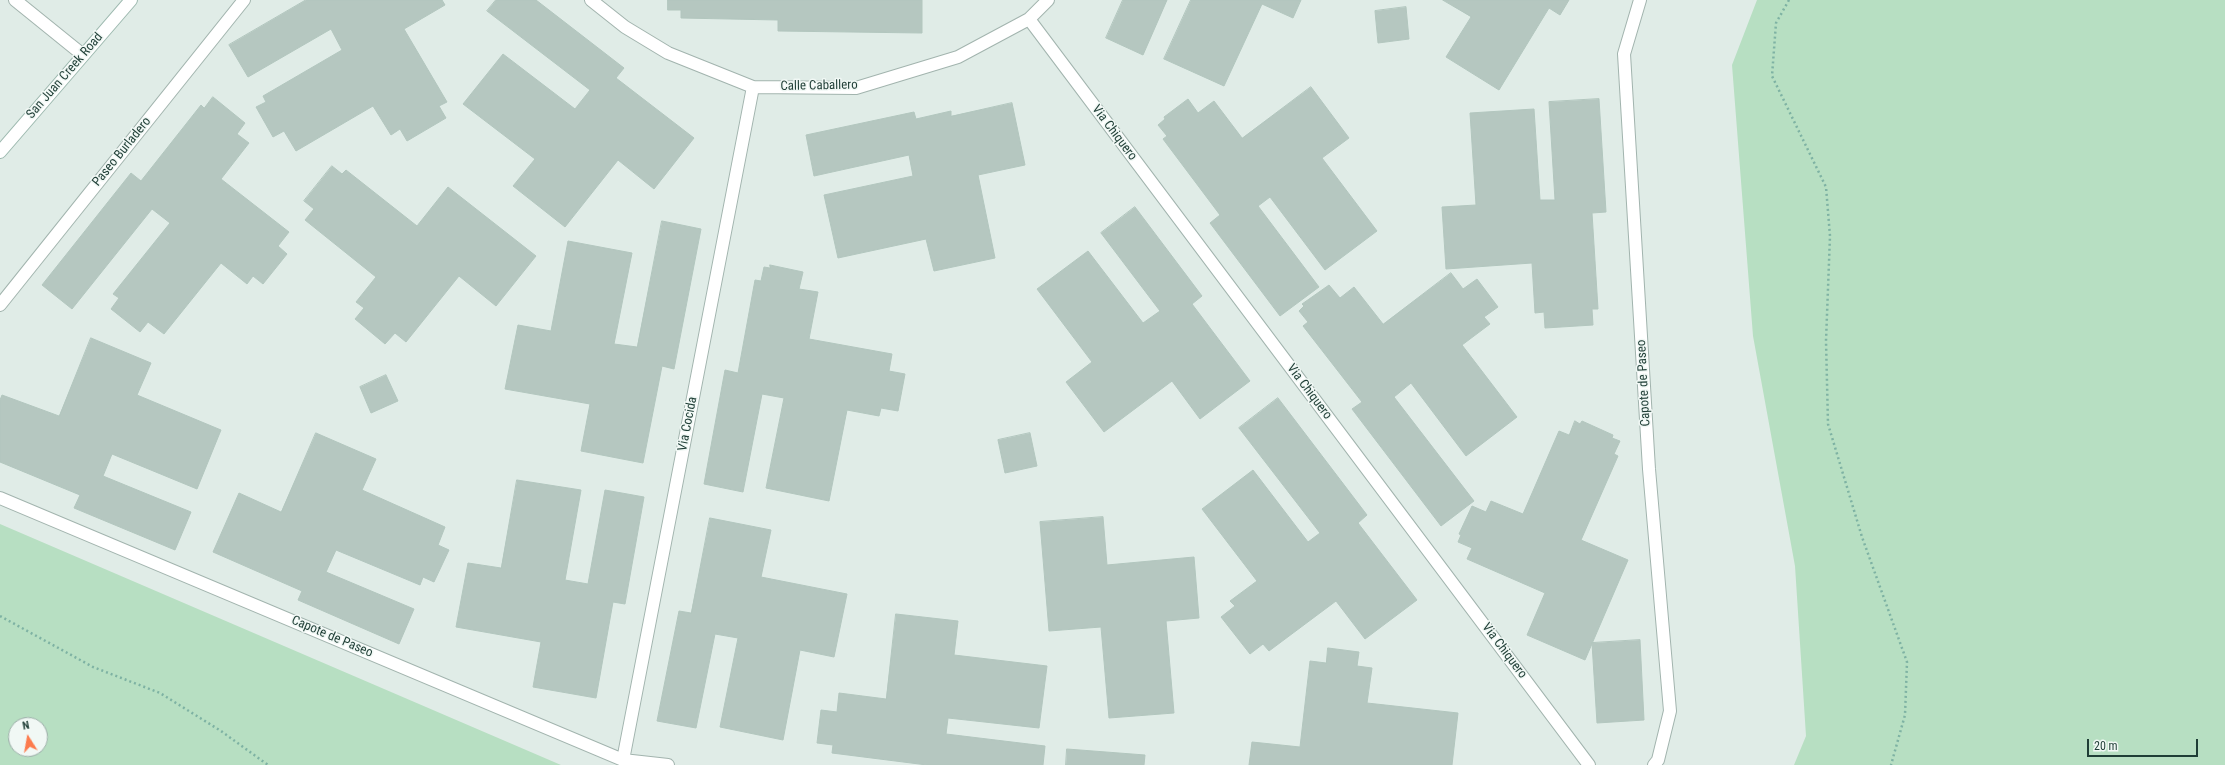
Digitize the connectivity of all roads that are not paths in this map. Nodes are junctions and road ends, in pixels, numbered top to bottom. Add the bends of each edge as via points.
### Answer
1 (15, 0) edge
2 (131, 0) edge
3 (244, 0) edge
4 (592, 0) edge
5 (1048, 0) edge
6 (1640, 0) edge
7 (1029, 19) junction
8 (83, 55) junction
9 (753, 87) junction
10 (0, 152) edge
11 (0, 305) edge
12 (0, 498) edge
13 (623, 760) junction
14 (668, 765) edge
15 (1589, 765) edge
16 (1654, 765) edge

1 - 8 street
2 - 8 street, San Juan Creek Road
3 - 11 street, Paseo Burladero
4 - 9 street, Calle Caballero via 625,27 668,53
5 - 7 street, Calle Caballero
6 - 16 street, Capote de Paseo via 1624,54 1649,469 1670,711 1658,760
7 - 9 street, Calle Caballero via 958,57 856,88
7 - 15 street, Via Chiquero
8 - 10 street, San Juan Creek Road
9 - 13 street, Via Cocida
12 - 13 street, Capote de Paseo
13 - 14 street, Capote de Paseo

